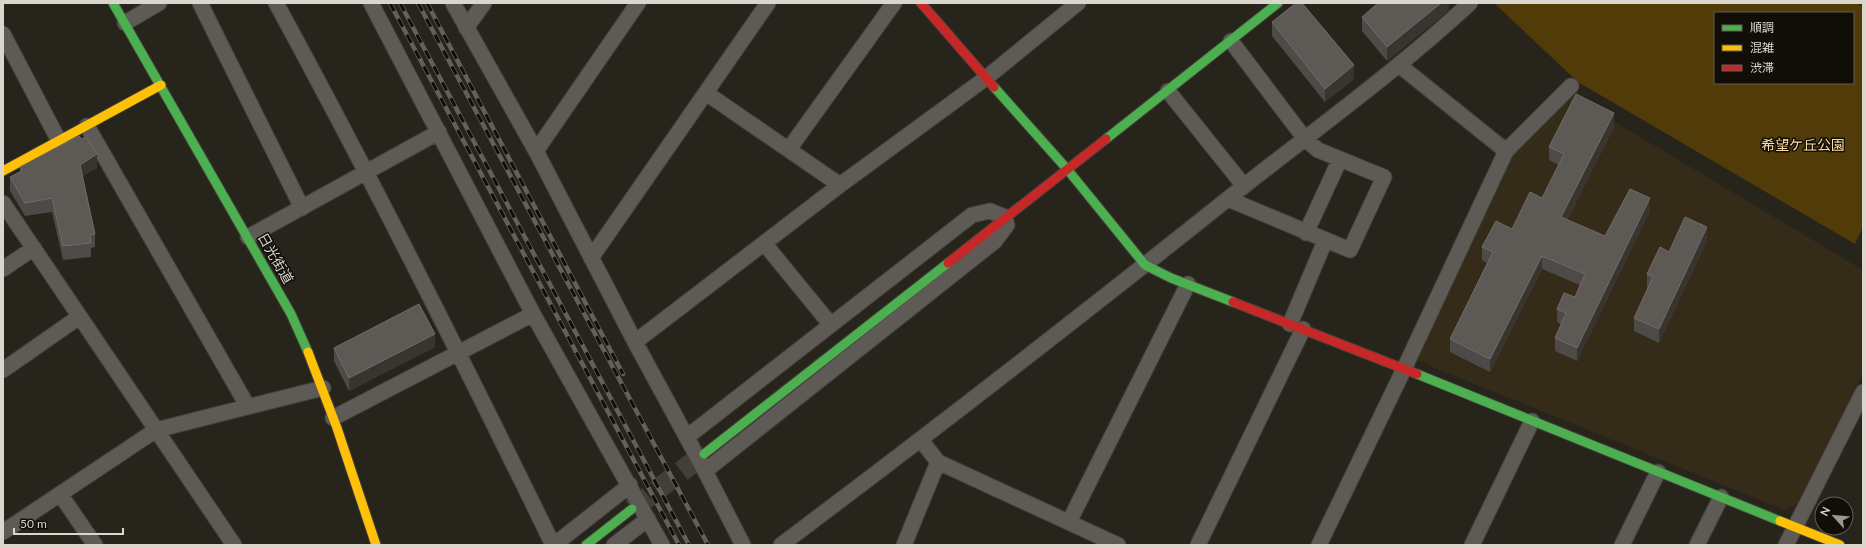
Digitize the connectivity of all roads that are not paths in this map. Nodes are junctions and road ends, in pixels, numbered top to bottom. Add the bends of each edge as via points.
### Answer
1 (113, 3) edge
2 (159, 3) edge
3 (200, 3) edge
4 (276, 3) edge
5 (371, 3) edge
6 (453, 3) edge
7 (484, 3) edge
8 (638, 3) edge
9 (768, 3) edge
10 (894, 3) edge
11 (921, 3) edge
12 (1078, 3) edge
13 (1278, 3) edge
14 (1470, 3) edge
15 (125, 23) junction
16 (466, 28) junction
17 (4, 39) edge
18 (1231, 41) junction
19 (1399, 65) junction
20 (986, 78) junction
21 (161, 85) junction
22 (1571, 86) dead end
23 (1168, 91) junction
24 (706, 93) junction
25 (86, 126) junction
26 (439, 132) junction
27 (1305, 139) junction
28 (59, 141) junction
29 (789, 149) junction
30 (536, 151) junction
31 (1506, 151) junction
32 (1340, 159) junction
33 (1067, 169) junction
34 (3, 171) edge
35 (367, 173) junction
36 (840, 185) junction
37 (1244, 186) junction
38 (1228, 199) junction
39 (3, 203) edge
40 (302, 208) junction
41 (1004, 218) junction
42 (1306, 233) junction
43 (248, 236) junction
44 (1325, 241) junction
45 (764, 243) junction
46 (34, 248) junction
47 (591, 258) junction
48 (1145, 265) junction
49 (3, 269) edge
50 (1188, 284) junction
51 (533, 314) junction
52 (79, 317) junction
53 (831, 325) junction
54 (1297, 327) junction
55 (635, 342) junction
56 (460, 353) junction
57 (1404, 369) junction
58 (3, 370) edge
59 (323, 388) junction
60 (1863, 392) edge
61 (248, 407) junction
62 (333, 418) junction
63 (1532, 422) junction
64 (156, 430) junction
65 (687, 437) junction
66 (920, 440) junction
67 (704, 454) tunnel mouth
68 (938, 462) junction
69 (705, 471) junction
70 (1658, 472) junction
71 (630, 485) junction
72 (60, 494) junction
73 (1721, 497) junction
74 (632, 509) tunnel mouth
75 (648, 519) junction
76 (1069, 522) junction
77 (1795, 527) junction
78 (3, 532) edge
79 (95, 545) edge
80 (234, 545) edge
81 (376, 545) edge
82 (554, 545) edge
83 (586, 545) edge
84 (614, 545) edge
85 (662, 545) edge
86 (743, 545) edge
87 (781, 545) edge
88 (904, 545) edge
89 (1118, 545) edge
90 (1198, 545) edge
91 (1319, 545) edge
92 (1472, 545) edge
93 (1622, 545) edge
94 (1697, 545) edge
95 (1786, 545) edge
96 (1840, 545) edge

1 - 15 street, 日光街道
2 - 15 street
3 - 40 street
4 - 35 street
5 - 26 street
6 - 16 street
7 - 16 street
8 - 30 street
9 - 24 street
10 - 29 street
11 - 20 street
12 - 20 street
13 - 18 street
14 - 19 street
15 - 21 street, 日光街道
16 - 30 street
17 - 28 street
18 - 23 street
18 - 27 street
19 - 27 street
19 - 31 street
20 - 33 street
20 - 36 street
21 - 25 street
21 - 43 street, 日光街道
22 - 31 street
23 - 33 street
23 - 37 street
24 - 29 street
24 - 47 street
25 - 28 street
25 - 61 street
26 - 35 street
26 - 51 street
27 - 32 street via 1318,150
27 - 37 street
28 - 34 street
29 - 36 street
30 - 47 street
31 - 57 street
32 - 42 street
32 - 44 street via 1384,177 1350,250
33 - 41 street
33 - 48 street
35 - 40 street
35 - 56 street
36 - 45 street
37 - 38 street
38 - 42 street
38 - 48 street
39 - 46 street
40 - 43 street
41 - 53 street via 990,211 972,215
41 - 67 street
41 - 69 street via 1007,225 995,241
42 - 44 street
43 - 59 street, 日光街道 via 292,314
44 - 54 street
45 - 53 street
45 - 55 street
46 - 49 street
46 - 52 street
47 - 55 street
48 - 50 street
48 - 66 street
50 - 54 street
50 - 76 street
51 - 56 street
51 - 71 street
52 - 58 street
52 - 64 street
53 - 65 street
54 - 57 street
54 - 90 street
55 - 65 street
56 - 62 street
56 - 82 street
57 - 63 street
57 - 91 street
59 - 61 street
59 - 62 street, 日光街道
60 - 77 street
61 - 64 street
62 - 81 street, 日光街道
63 - 70 street
63 - 92 street
64 - 72 street
64 - 80 street
65 - 69 street
66 - 68 street
66 - 87 street
68 - 76 street
68 - 88 street
69 - 86 street
70 - 73 street
70 - 93 street
71 - 75 street
71 - 82 street
72 - 78 street
72 - 79 street
73 - 77 street
73 - 94 street
74 - 83 street
75 - 84 street
75 - 85 street
76 - 89 street
77 - 95 street
77 - 96 street

